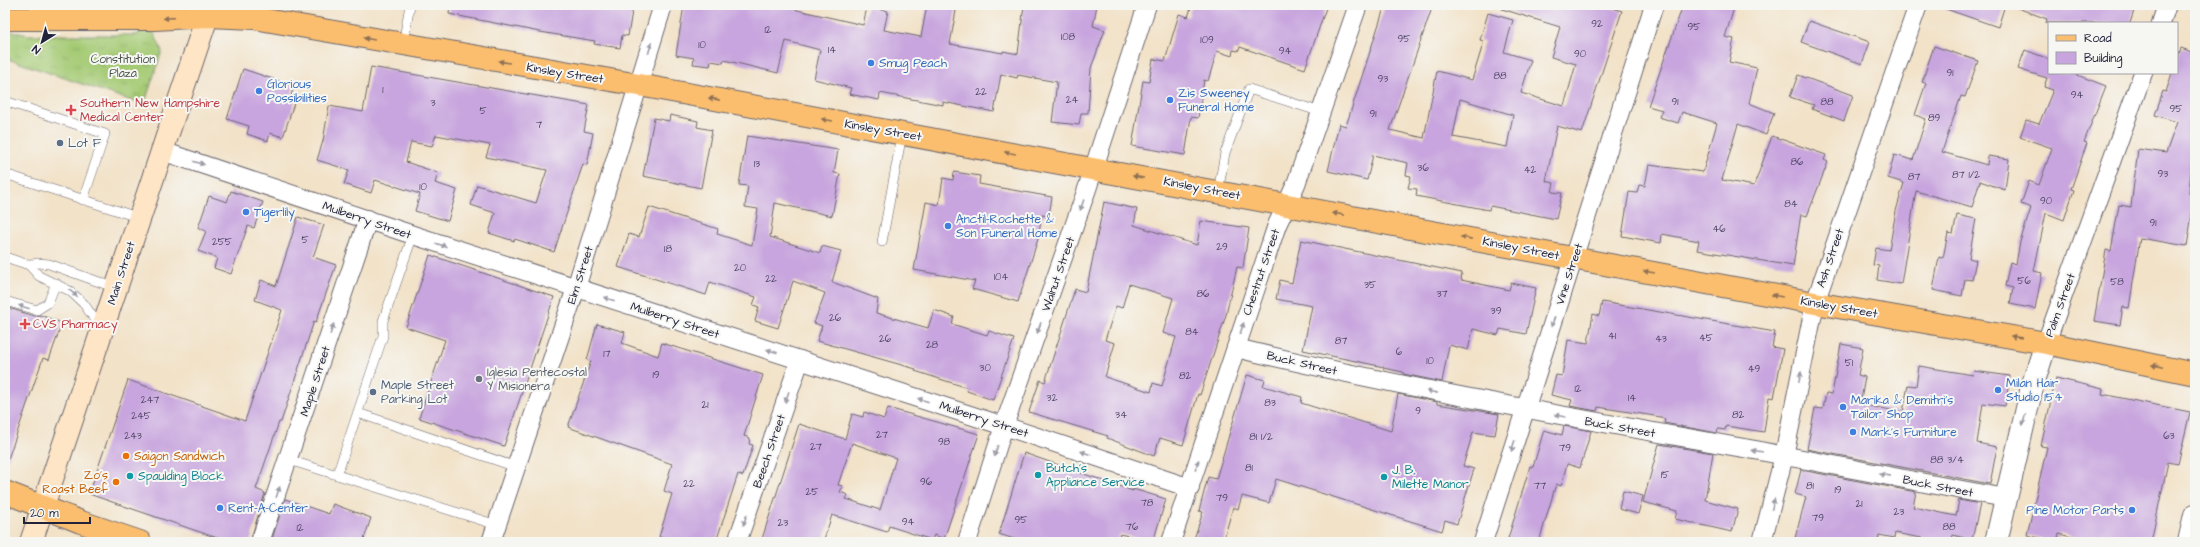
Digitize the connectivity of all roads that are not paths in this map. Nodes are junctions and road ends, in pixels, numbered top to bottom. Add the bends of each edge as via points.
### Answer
1 (410, 5) edge
2 (663, 5) edge
3 (1147, 5) edge
4 (1358, 5) edge
5 (1654, 5) edge
6 (1918, 5) edge
7 (2167, 5) edge
8 (209, 10) edge
9 (129, 13) edge
10 (5, 19) edge
11 (2161, 22) edge
12 (403, 45) junction
13 (2143, 74) edge
14 (639, 85) junction
15 (5, 101) edge
16 (1321, 112) junction
17 (902, 134) junction
18 (162, 151) junction
19 (1094, 168) junction
20 (5, 174) edge
21 (1218, 192) junction
22 (83, 200) junction
23 (1287, 204) junction
24 (140, 218) junction
25 (368, 219) junction
26 (413, 235) junction
27 (882, 242) dead end
28 (5, 257) edge
29 (1574, 258) junction
30 (29, 265) junction
31 (56, 283) junction
32 (116, 288) junction
33 (576, 288) junction
34 (5, 301) edge
35 (1815, 303) junction
36 (102, 330) junction
37 (2046, 343) junction
38 (1236, 348) junction
39 (800, 360) junction
40 (2195, 374) edge
41 (1525, 410) junction
42 (358, 413) junction
43 (1004, 426) junction
44 (1784, 456) junction
45 (289, 460) junction
46 (516, 467) junction
47 (337, 475) junction
48 (1190, 488) junction
49 (5, 492) edge
50 (2006, 498) junction
51 (44, 508) junction
52 (2195, 515) edge
53 (497, 525) junction
54 (31, 542) edge
55 (140, 542) edge
56 (260, 542) edge
57 (491, 542) edge
58 (737, 542) edge
59 (967, 542) edge
60 (1171, 542) edge
61 (1483, 542) edge
62 (1762, 542) edge
63 (1996, 542) edge
64 (2189, 542) edge

1 - 12 lane
14 -> 2 street, Elm Street
3 - 19 street, Walnut Street
4 - 16 street, Chestnut Street
5 - 29 street, Vine Street
6 - 35 street, Ash Street
7 - 11 street
8 -> 9 main road, Kinsley Street
12 -> 8 main road, Kinsley Street
8 - 18 main road, Main Street
9 - 10 main road, Kinsley Street
14 -> 12 main road, Kinsley Street
13 - 37 street, Palm Street
17 -> 14 main road, Kinsley Street
14 - 33 street, Elm Street
15 - 22 lane via 105,134
16 - 21 lane via 1249,89 1225,153
16 - 23 street, Chestnut Street
19 -> 17 main road, Kinsley Street
17 - 27 lane
18 - 24 main road, Main Street
18 -> 25 street, Mulberry Street
21 -> 19 main road, Kinsley Street
19 -> 43 street, Walnut Street
20 - 22 lane
21 - 23 main road, Kinsley Street
22 - 24 lane
29 -> 23 main road, Kinsley Street
38 -> 23 street, Chestnut Street via 1277,226
24 - 32 main road, Main Street
25 - 26 street, Mulberry Street
45 -> 25 street, Maple Street
26 -> 33 street, Mulberry Street
26 - 42 lane via 383,321 383,336
28 - 30 lane
35 -> 29 main road, Kinsley Street
29 -> 41 street, Vine Street
30 - 31 lane via 38,276
30 - 32 lane via 49,264
31 -> 34 lane via 48,303 41,309 34,310
31 -> 36 lane via 77,297 91,312
32 - 36 main road, Main Street
39 -> 33 street, Mulberry Street
33 - 46 street, Elm Street
37 -> 35 main road, Kinsley Street
44 -> 35 street, Ash Street
36 - 51 main road, Main Street
40 -> 37 main road, Kinsley Street
37 -> 50 street, Palm Street via 2032,387
41 -> 38 street, Buck Street via 1388,383
48 -> 38 street, Chestnut Street
43 -> 39 street, Mulberry Street
39 -> 58 street, Beech Street
44 -> 41 street, Buck Street
41 -> 61 street, Vine Street
42 - 46 lane
42 - 47 lane
48 -> 43 street, Mulberry Street
43 -> 59 street, Walnut Street
50 -> 44 street, Buck Street
62 -> 44 street, Ash Street
45 - 47 lane
56 -> 45 street, Maple Street
46 - 53 street, Elm Street
47 - 53 lane
48 - 60 street, Chestnut Street
49 - 51 main road
50 - 63 street, Palm Street
51 - 54 main road, Main Street
51 - 55 main road
52 - 64 street
53 - 57 street, Elm Street

